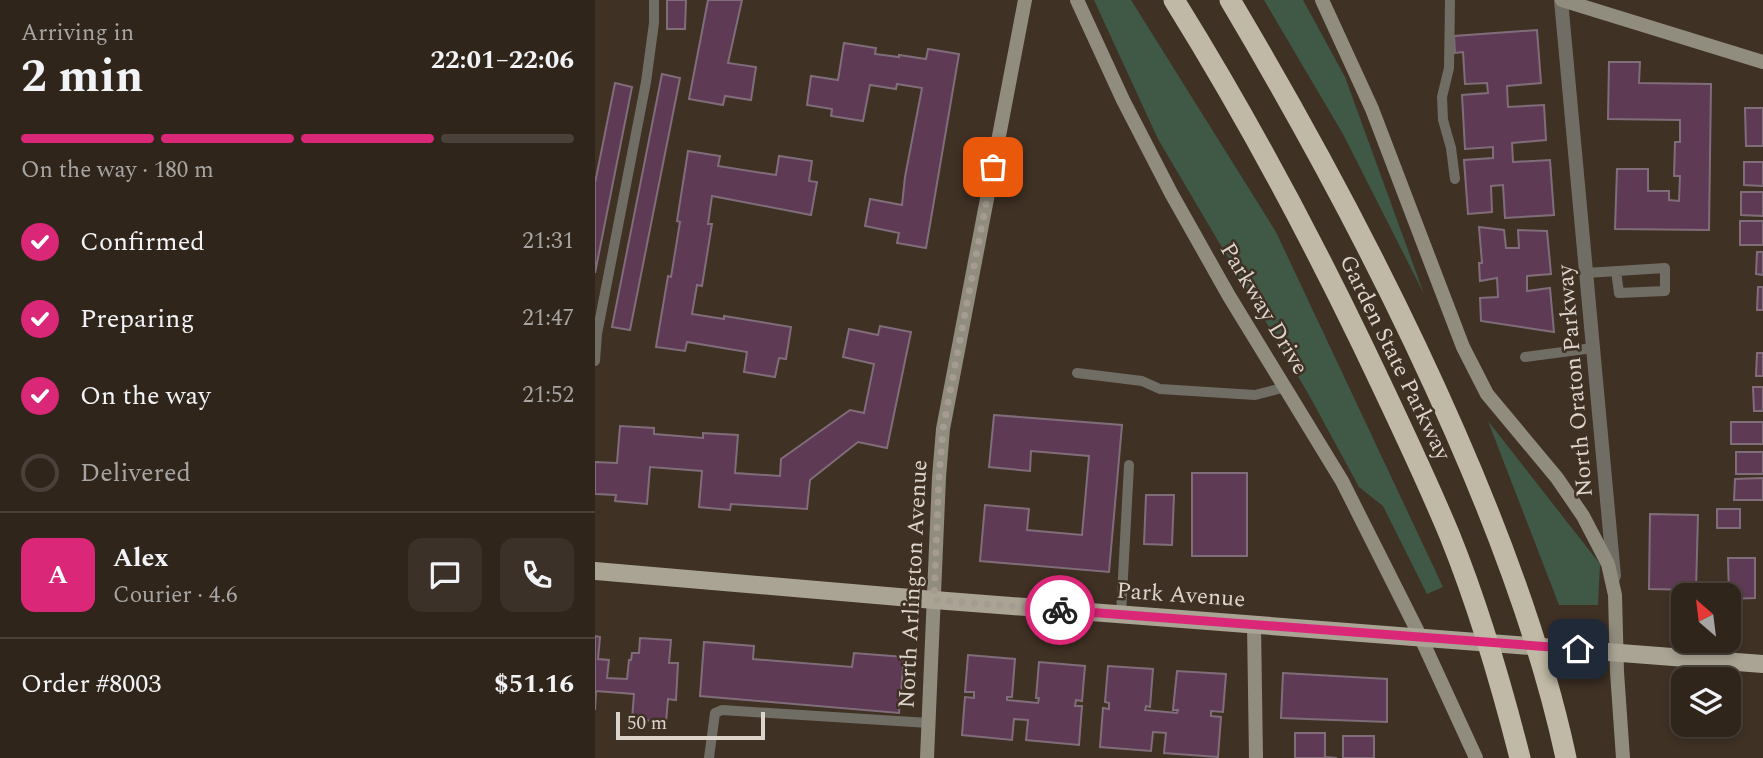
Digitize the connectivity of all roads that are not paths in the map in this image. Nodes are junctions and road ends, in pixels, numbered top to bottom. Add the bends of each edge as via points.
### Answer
1 (654, 0) edge
2 (1025, 0) edge
3 (1077, 0) edge
4 (1174, 0) edge
5 (1230, 0) edge
6 (1322, 0) edge
7 (1450, 0) edge
8 (1561, 0) edge
9 (1763, 62) edge
10 (1455, 179) dead end
11 (1616, 271) junction
12 (1586, 273) junction
13 (1593, 348) junction
14 (1525, 357) dead end
15 (595, 361) edge
16 (1077, 373) dead end
17 (1286, 387) junction
18 (1129, 465) dead end
19 (595, 571) edge
20 (1615, 595) junction
21 (934, 600) junction
22 (1121, 614) junction
23 (1254, 624) junction
24 (1420, 636) junction
25 (1616, 652) junction
26 (1763, 664) edge
27 (929, 723) junction
28 (709, 758) edge
29 (927, 758) edge
30 (1256, 758) edge
31 (1476, 758) edge
32 (1520, 758) edge
33 (1566, 758) edge
34 (1623, 758) edge

1 - 15 lane via 646,82
2 - 21 main road, North Arlington Avenue via 945,418
3 - 17 main road, Parkway Drive via 1171,193
4 - 32 highway, Garden State Parkway via 1294,209 1403,430 1474,601
5 - 33 highway, Garden State Parkway via 1355,220 1446,411 1517,586
6 - 20 main road via 1372,109 1478,379 1583,516 1608,564
7 - 10 lane via 1449,68 1442,97
8 - 9 main road
8 - 12 street, North Oraton Parkway
11 - 11 lane via 1665,268 1665,292 1619,293
11 - 12 lane
12 - 13 street, North Oraton Parkway
13 - 14 lane
13 - 20 street, North Oraton Parkway
16 - 17 lane via 1142,381 1160,389 1255,395
17 - 24 main road, Parkway Drive via 1342,481
18 - 22 lane
19 - 21 main road, Park Avenue
20 - 25 main road, North Oraton Parkway
21 - 22 main road, Park Avenue
21 - 27 main road, North Arlington Avenue
22 - 23 main road, Park Avenue
23 - 24 main road, Park Avenue
23 - 30 main road
24 - 25 main road, Park Avenue
24 - 31 main road
25 - 26 main road, Park Avenue
25 - 34 main road, North Oraton Parkway
27 - 28 lane via 722,710 712,722
27 - 29 main road, North Arlington Avenue

